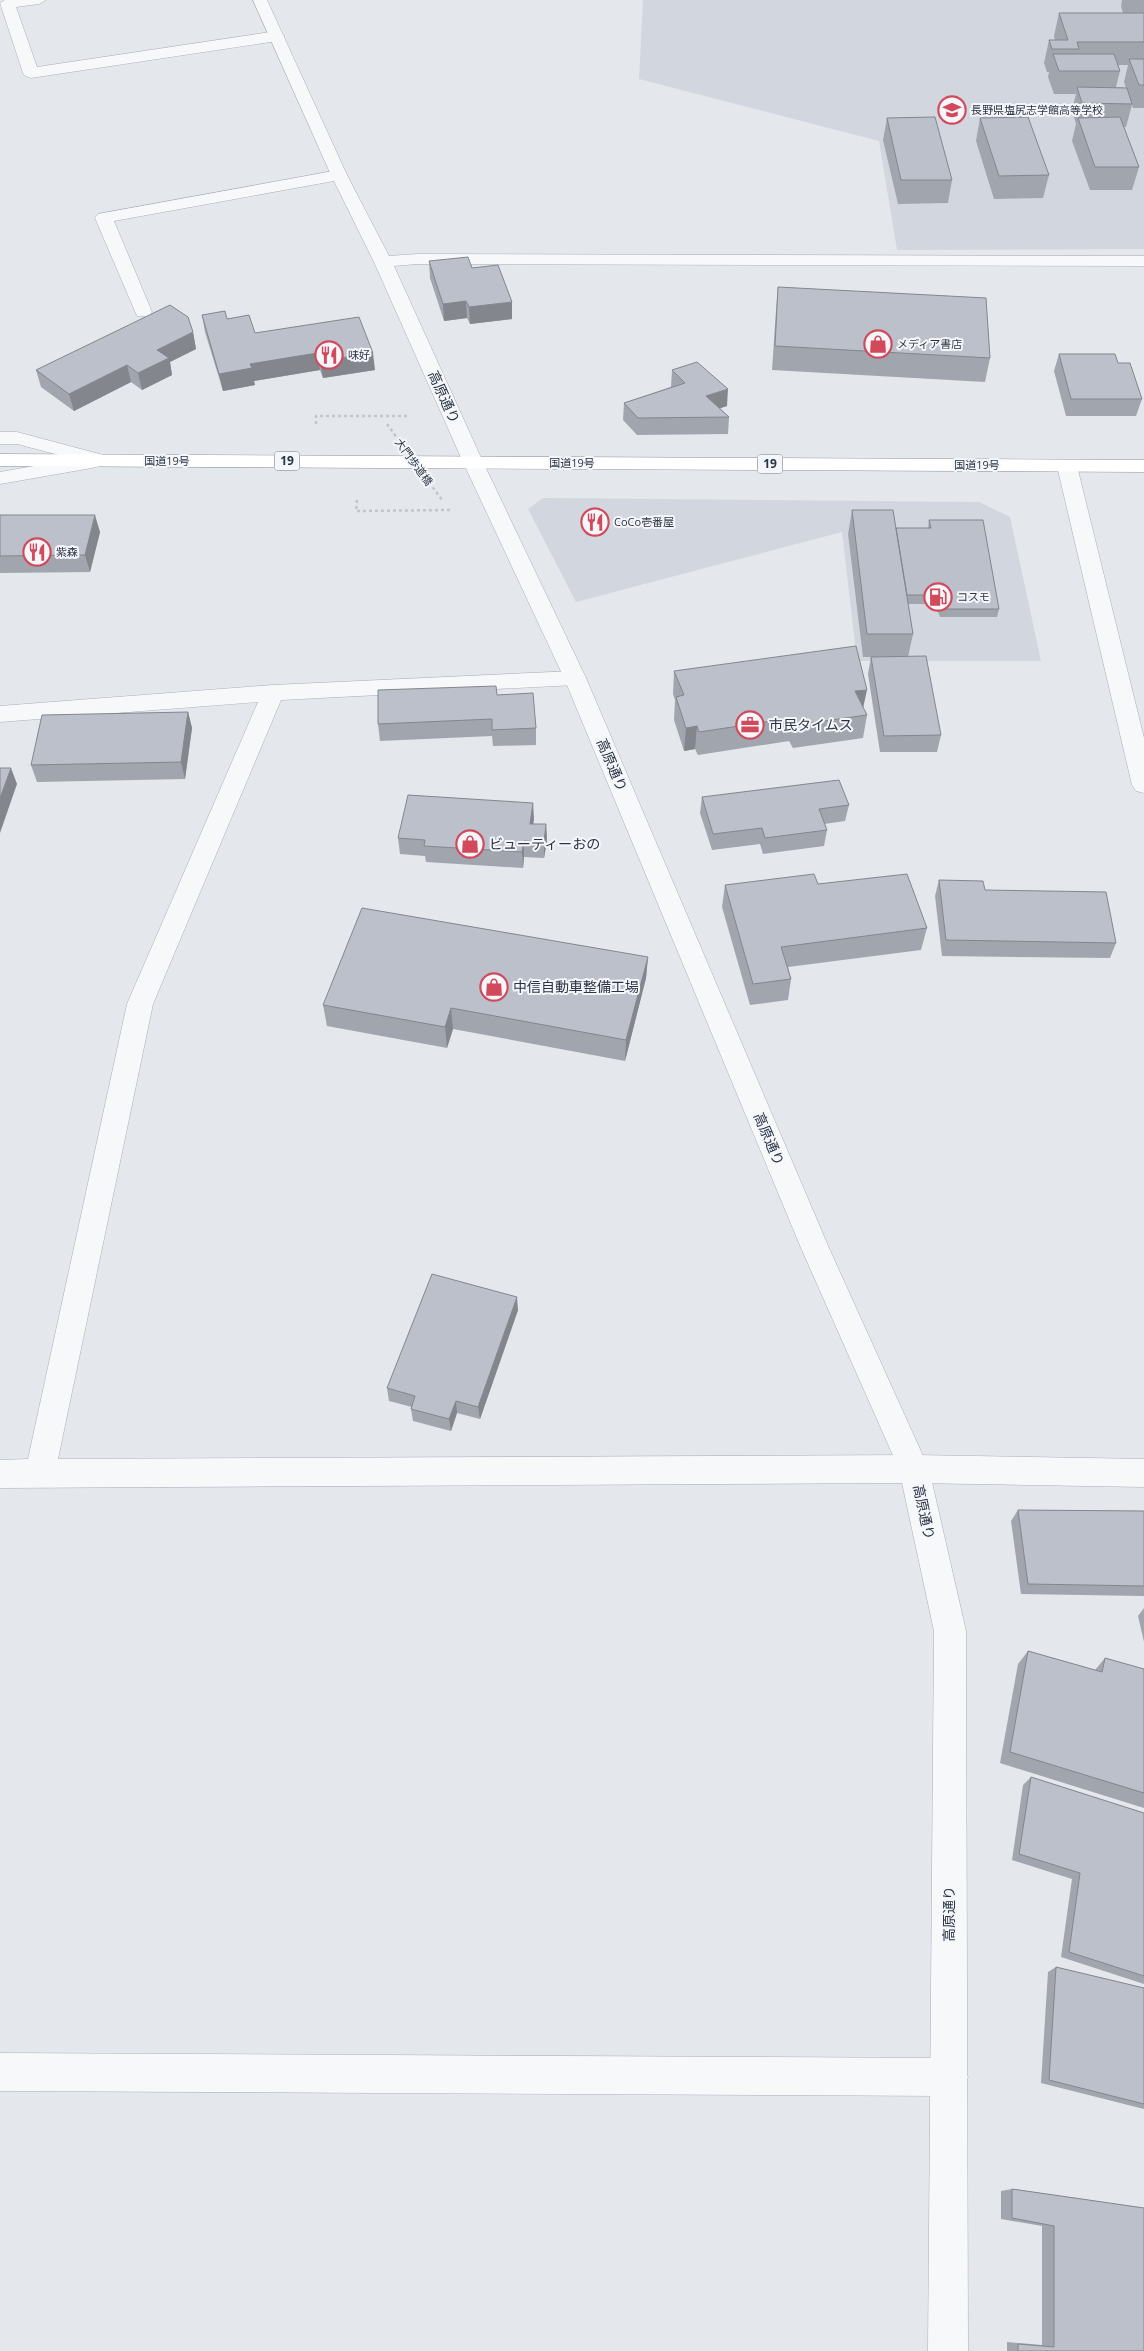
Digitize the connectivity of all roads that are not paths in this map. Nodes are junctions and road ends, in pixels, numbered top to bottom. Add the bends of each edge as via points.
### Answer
1 (39, 0) edge
2 (260, 0) edge
3 (277, 36) junction
4 (339, 174) junction
5 (1144, 261) edge
6 (383, 262) junction
7 (143, 312) dead end
8 (0, 438) edge
9 (0, 460) edge
10 (100, 460) junction
11 (473, 462) junction
12 (1066, 466) junction
13 (1144, 466) edge
14 (0, 478) edge
15 (575, 678) junction
16 (273, 693) junction
17 (0, 714) edge
18 (1137, 725) edge
19 (1144, 785) edge
20 (914, 1469) junction
21 (0, 1474) edge
22 (40, 1474) junction
23 (1144, 1474) edge
24 (0, 2072) edge
25 (949, 2077) junction
26 (948, 2351) edge

1 - 3 street via 7,4 31,72
2 - 3 street, 高原通り
3 - 4 street, 高原通り
4 - 6 street, 高原通り
4 - 7 street via 104,218
5 - 6 street via 417,259
6 - 11 street, 高原通り
8 - 10 street via 17,438
9 - 10 highway, 国道19号 / 19
10 - 11 highway, 国道19号 / 19
10 - 14 street
11 - 12 highway, 国道19号 / 19
11 - 15 street, 高原通り
12 - 13 highway, 国道19号 / 19
12 - 18 street
15 - 16 street
15 - 20 street, 高原通り via 815,1248
16 - 17 street
16 - 22 street via 140,1004
18 - 19 street
20 - 22 street
20 - 23 street
20 - 25 street, 高原通り via 950,1631
21 - 22 street
24 - 25 street
25 - 26 street, 高原通り

